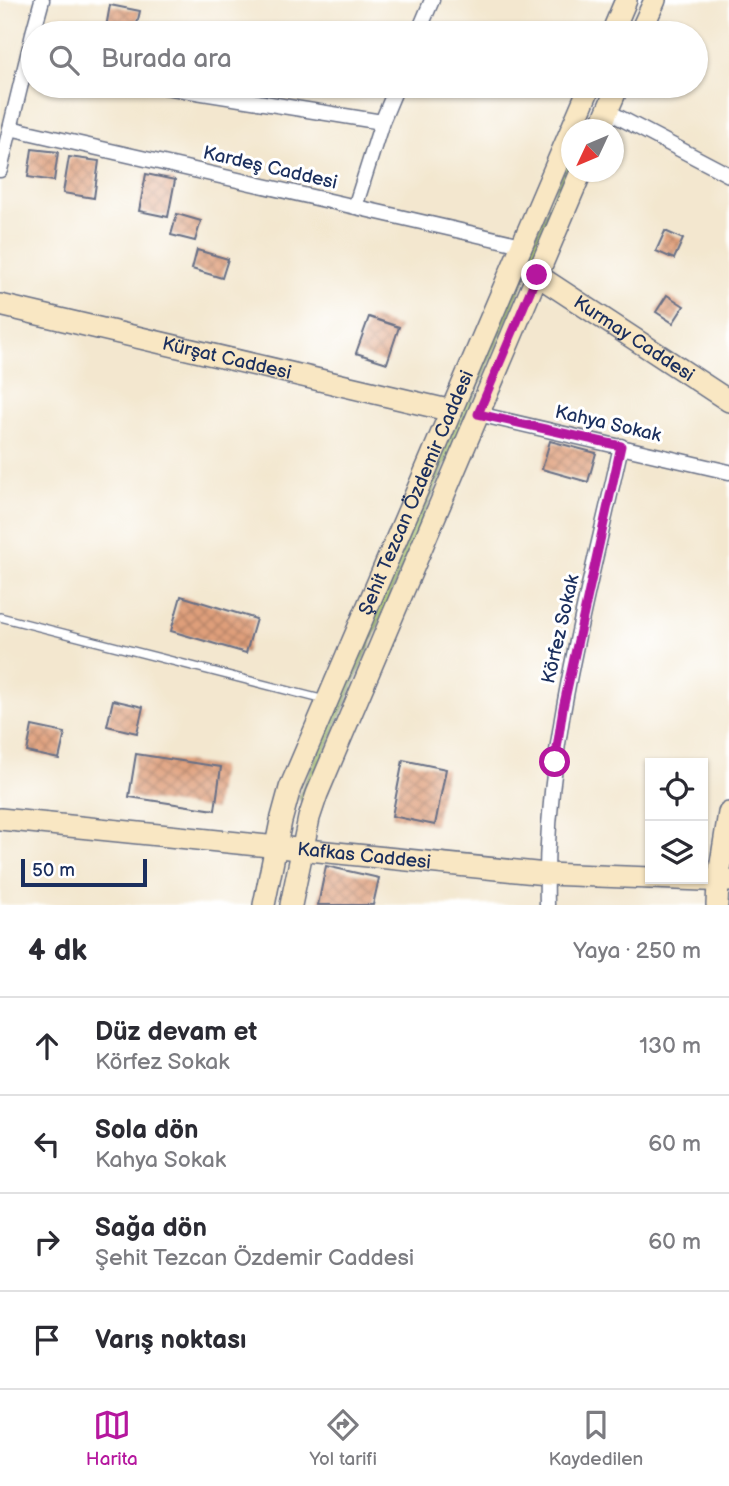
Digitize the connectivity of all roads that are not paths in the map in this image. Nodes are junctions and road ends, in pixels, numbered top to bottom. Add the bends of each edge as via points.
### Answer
1 (42, 0) edge
2 (432, 0) edge
3 (626, 0) edge
4 (655, 0) edge
5 (36, 21) edge
6 (423, 21) edge
7 (617, 21) edge
8 (645, 21) edge
9 (21, 92) edge
10 (233, 98) edge
11 (392, 98) edge
12 (585, 98) edge
13 (613, 98) edge
14 (603, 119) edge
15 (382, 122) junction
16 (10, 128) junction
17 (624, 129) edge
18 (0, 170) edge
19 (729, 175) edge
20 (577, 182) edge
21 (355, 207) junction
22 (522, 245) junction
23 (537, 275) junction
24 (0, 305) edge
25 (729, 401) edge
26 (452, 411) junction
27 (478, 414) junction
28 (621, 446) junction
29 (729, 472) edge
30 (0, 617) edge
31 (328, 701) junction
32 (729, 813) edge
33 (0, 819) edge
34 (275, 847) junction
35 (302, 850) junction
36 (546, 874) junction
37 (723, 882) edge
38 (264, 905) edge
39 (291, 905) edge
40 (547, 905) edge
41 (717, 905) edge

1 - 5 street
2 - 6 street
3 - 7 street
4 - 8 street
9 - 16 street
10 - 15 street
11 - 15 street
12 - 22 street, Şehit Tezcan Özdemir Caddesi
13 - 14 street
15 - 21 street
16 - 18 street
16 - 21 street, Kardeş Caddesi
17 - 19 street
20 - 23 street, Şehit Tezcan Özdemir Caddesi
21 - 22 street, Kardeş Caddesi
22 - 26 street, Şehit Tezcan Özdemir Caddesi
23 - 25 street, Kurmay Caddesi
23 - 27 street, Şehit Tezcan Özdemir Caddesi
24 - 26 street, Kürşat Caddesi
26 - 31 street, Şehit Tezcan Özdemir Caddesi
27 - 28 street, Kahya Sokak
27 - 35 street, Şehit Tezcan Özdemir Caddesi via 317,794
28 - 29 street, Kahya Sokak
28 - 36 street, Körfez Sokak via 563,708
30 - 31 lane
31 - 34 street, Şehit Tezcan Özdemir Caddesi via 290,788
32 - 37 street
33 - 34 street, Kafkas Caddesi
34 - 35 street, Kafkas Caddesi
34 - 38 street, Şehit Tezcan Özdemir Caddesi
35 - 36 street, Kafkas Caddesi
35 - 39 street, Şehit Tezcan Özdemir Caddesi
36 - 37 street, Kafkas Caddesi
36 - 40 street, Körfez Sokak
37 - 41 street

